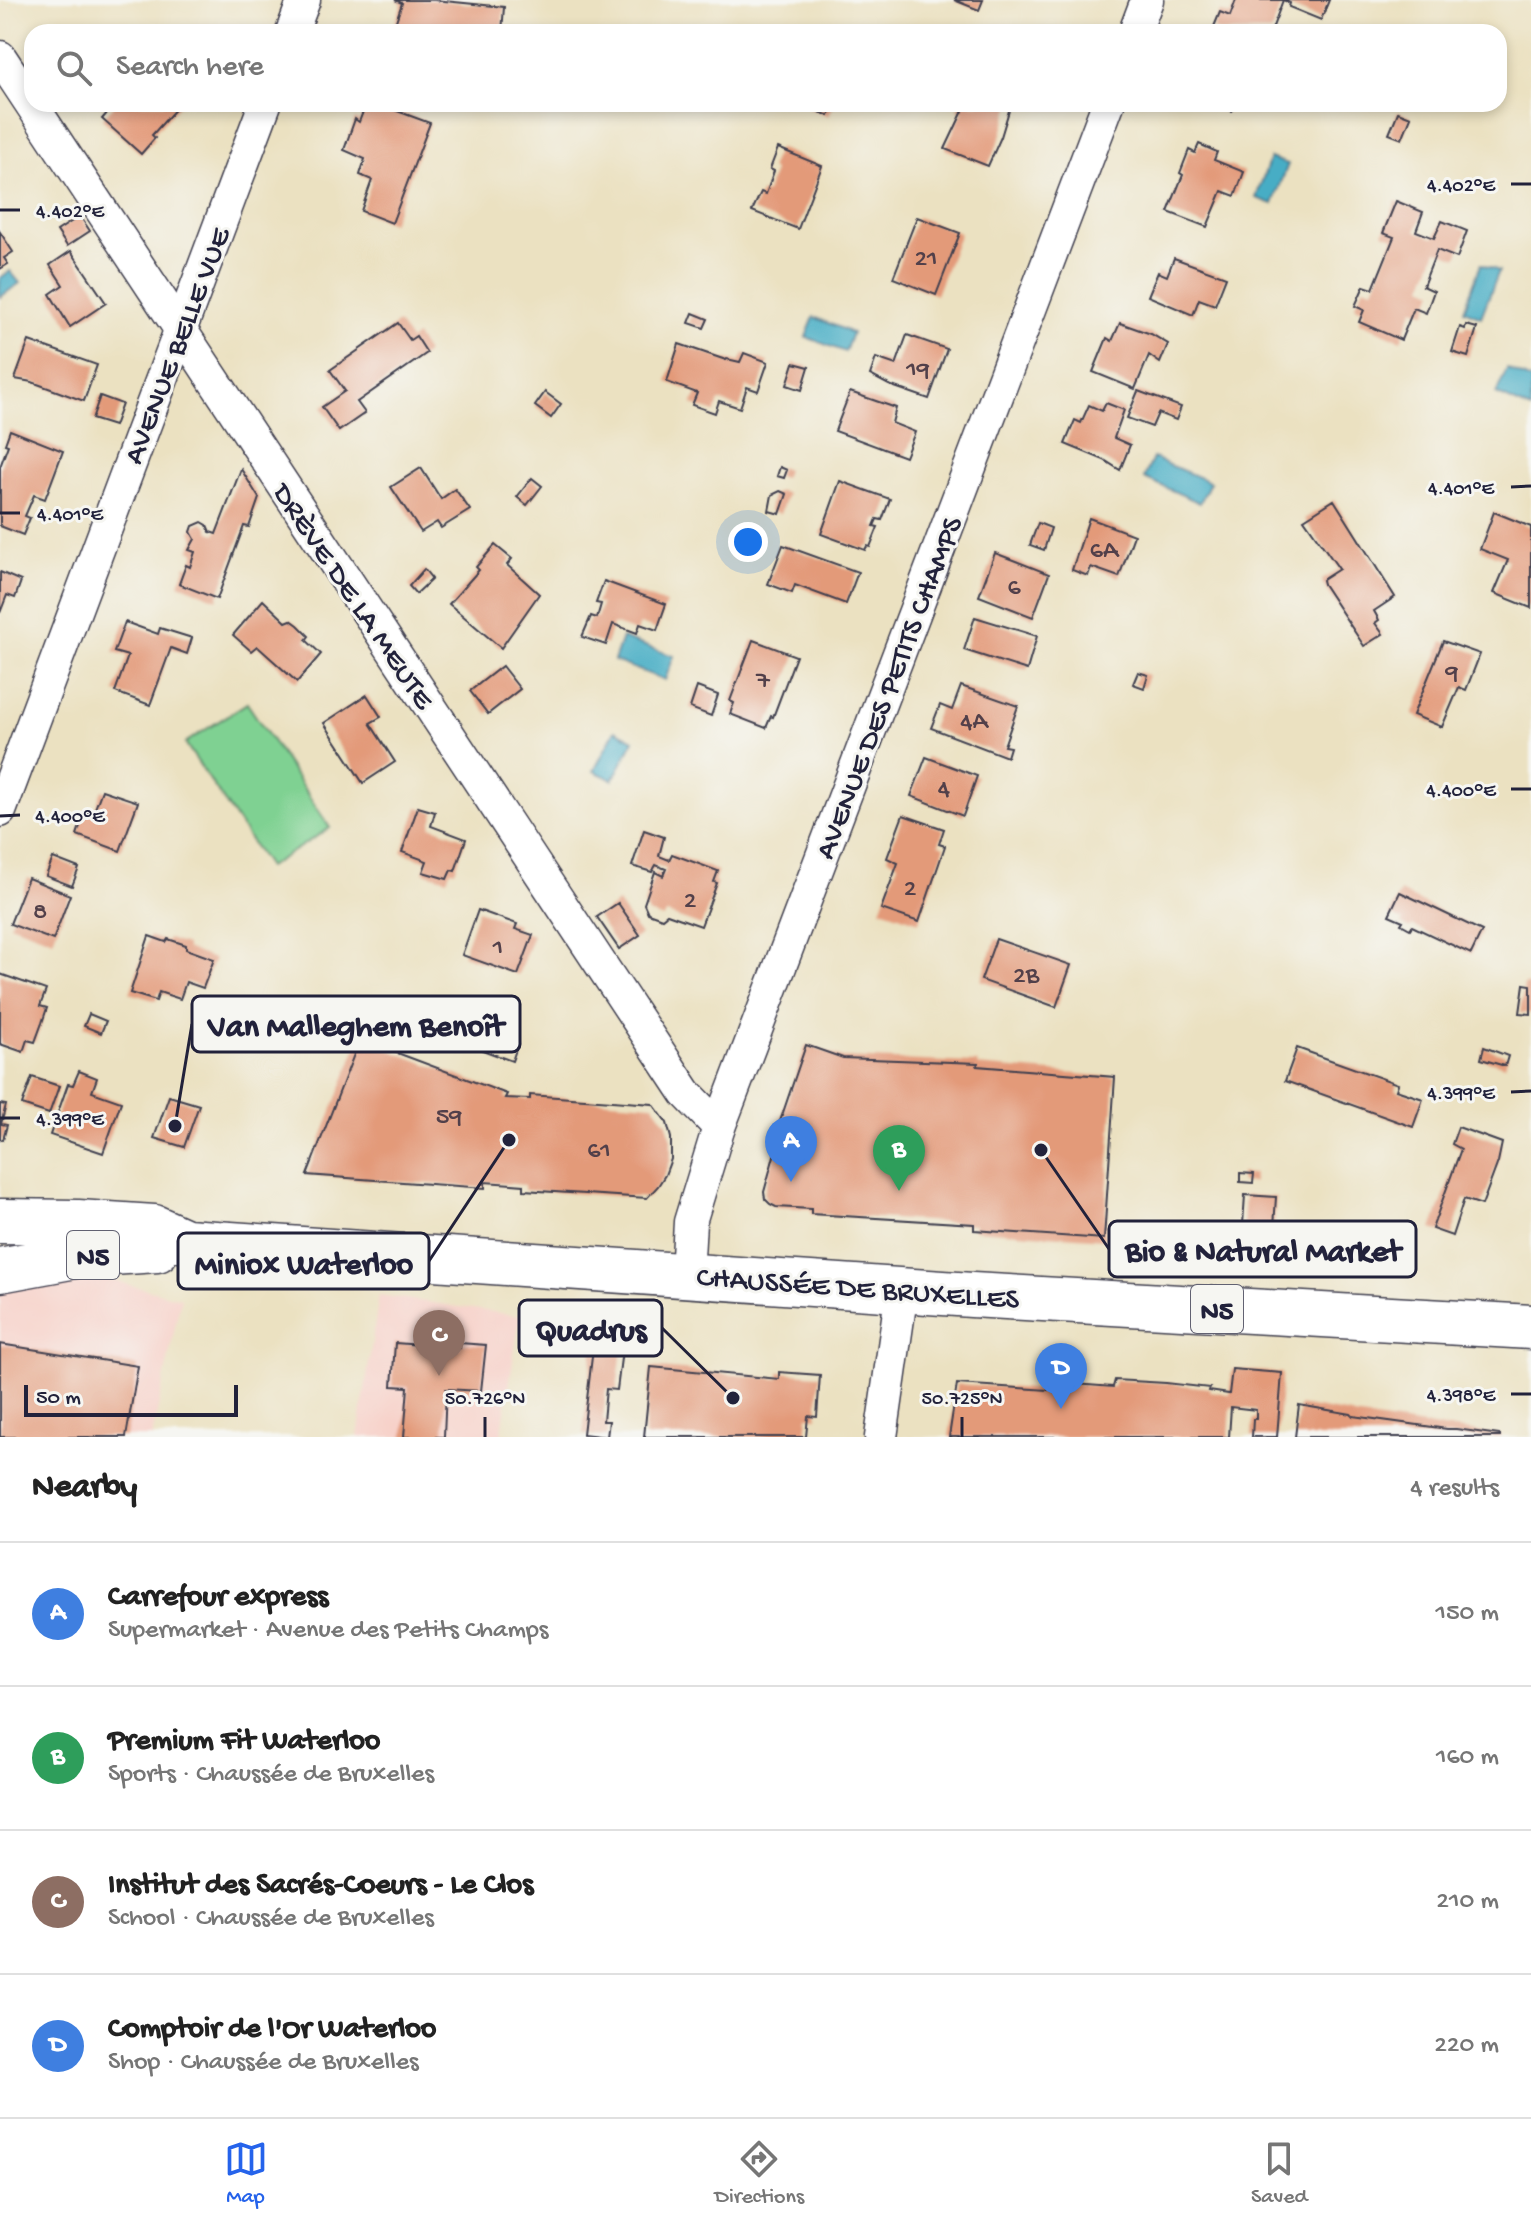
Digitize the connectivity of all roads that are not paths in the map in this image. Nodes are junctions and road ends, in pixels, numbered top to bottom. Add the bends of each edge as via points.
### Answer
1 (304, 0) edge
2 (1147, 0) edge
3 (295, 24) edge
4 (1138, 24) edge
5 (0, 57) edge
6 (24, 93) edge
7 (36, 112) edge
8 (262, 112) edge
9 (1105, 112) edge
10 (181, 332) junction
11 (0, 811) edge
12 (719, 1127) junction
13 (0, 1221) edge
14 (185, 1241) junction
15 (0, 1270) edge
16 (687, 1275) junction
17 (902, 1290) junction
18 (1531, 1327) edge
19 (881, 1437) edge

1 - 3 street
2 - 4 street
5 - 6 street, DRÈVE DE LA MEUTE
7 - 10 street, DRÈVE DE LA MEUTE
8 - 10 street, AVENUE BELLE VUE
9 - 12 street, AVENUE DES PETITS CHAMPS
10 - 11 street, AVENUE BELLE VUE
10 - 12 street, DRÈVE DE LA MEUTE via 686,1093
12 - 16 street, AVENUE DES PETITS CHAMPS via 690,1222
13 - 14 main road, CHAUSSÉE DE BRUXELLES / N5 via 154,1227
14 - 15 main road, CHAUSSÉE DE BRUXELLES / N5 via 156,1250 81,1255
14 - 16 main road, CHAUSSÉE DE BRUXELLES / N5
16 - 17 main road, CHAUSSÉE DE BRUXELLES / N5
17 - 18 main road, CHAUSSÉE DE BRUXELLES / N5
17 - 19 street

